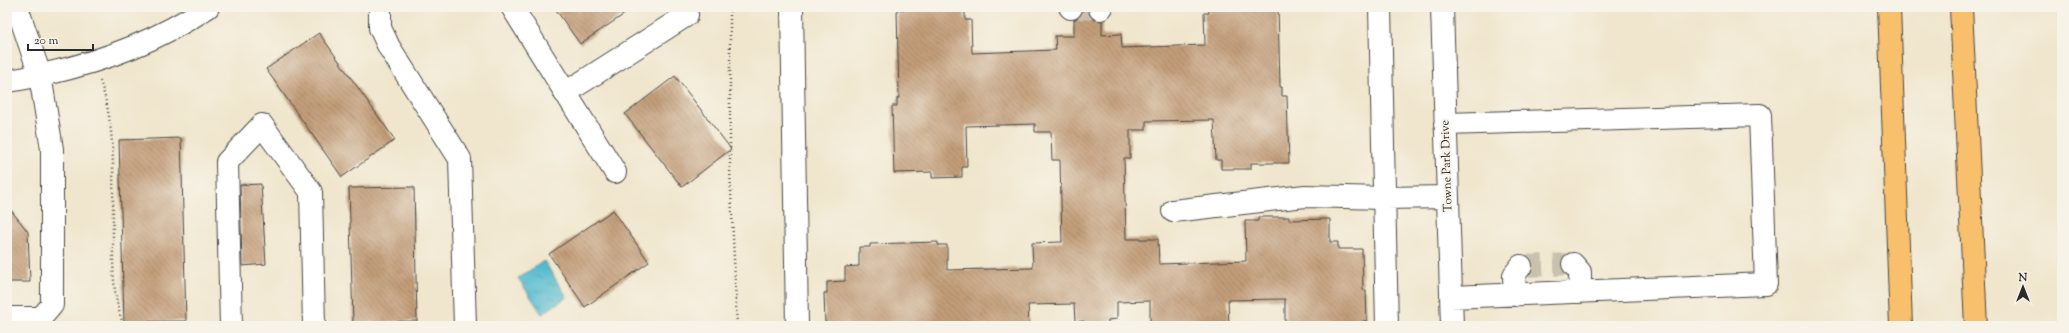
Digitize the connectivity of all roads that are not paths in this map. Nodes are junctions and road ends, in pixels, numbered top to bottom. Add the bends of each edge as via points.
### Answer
1 (17, 7) edge
2 (380, 7) edge
3 (512, 7) edge
4 (681, 7) edge
5 (792, 7) edge
6 (1380, 7) edge
7 (1442, 7) edge
8 (1889, 7) edge
9 (1961, 7) edge
10 (199, 10) edge
11 (40, 75) junction
12 (7, 81) edge
13 (566, 93) junction
14 (1445, 124) junction
15 (615, 172) dead end
16 (1448, 197) junction
17 (1384, 198) junction
18 (1174, 211) dead end
19 (1573, 264) dead end
20 (1521, 266) dead end
21 (1580, 292) junction
22 (1515, 295) junction
23 (1451, 297) junction
24 (7, 318) edge
25 (231, 326) edge
26 (314, 326) edge
27 (465, 326) edge
28 (797, 326) edge
29 (1388, 326) edge
30 (1452, 326) edge
31 (1901, 326) edge
32 (1976, 326) edge

1 - 11 street
2 - 27 street via 380,28 389,47 460,159
3 - 13 street
4 - 13 street via 687,15
5 - 28 street
6 - 17 street
7 - 14 street, Towne Park Drive
8 - 31 highway
9 - 32 highway
10 - 11 street via 182,25 138,46 74,68
11 - 12 street
11 - 24 street via 53,163 52,305 41,318
13 - 15 street
14 - 16 street, Towne Park Drive
14 - 21 street via 1760,115 1766,284
16 - 17 street
16 - 23 street, Towne Park Drive
17 - 18 street via 1305,196
17 - 29 street
19 - 21 street via 1580,272
20 - 22 street via 1514,275
21 - 22 street
22 - 23 street
23 - 30 street, Towne Park Drive
25 - 26 street via 227,162 262,125 311,192

